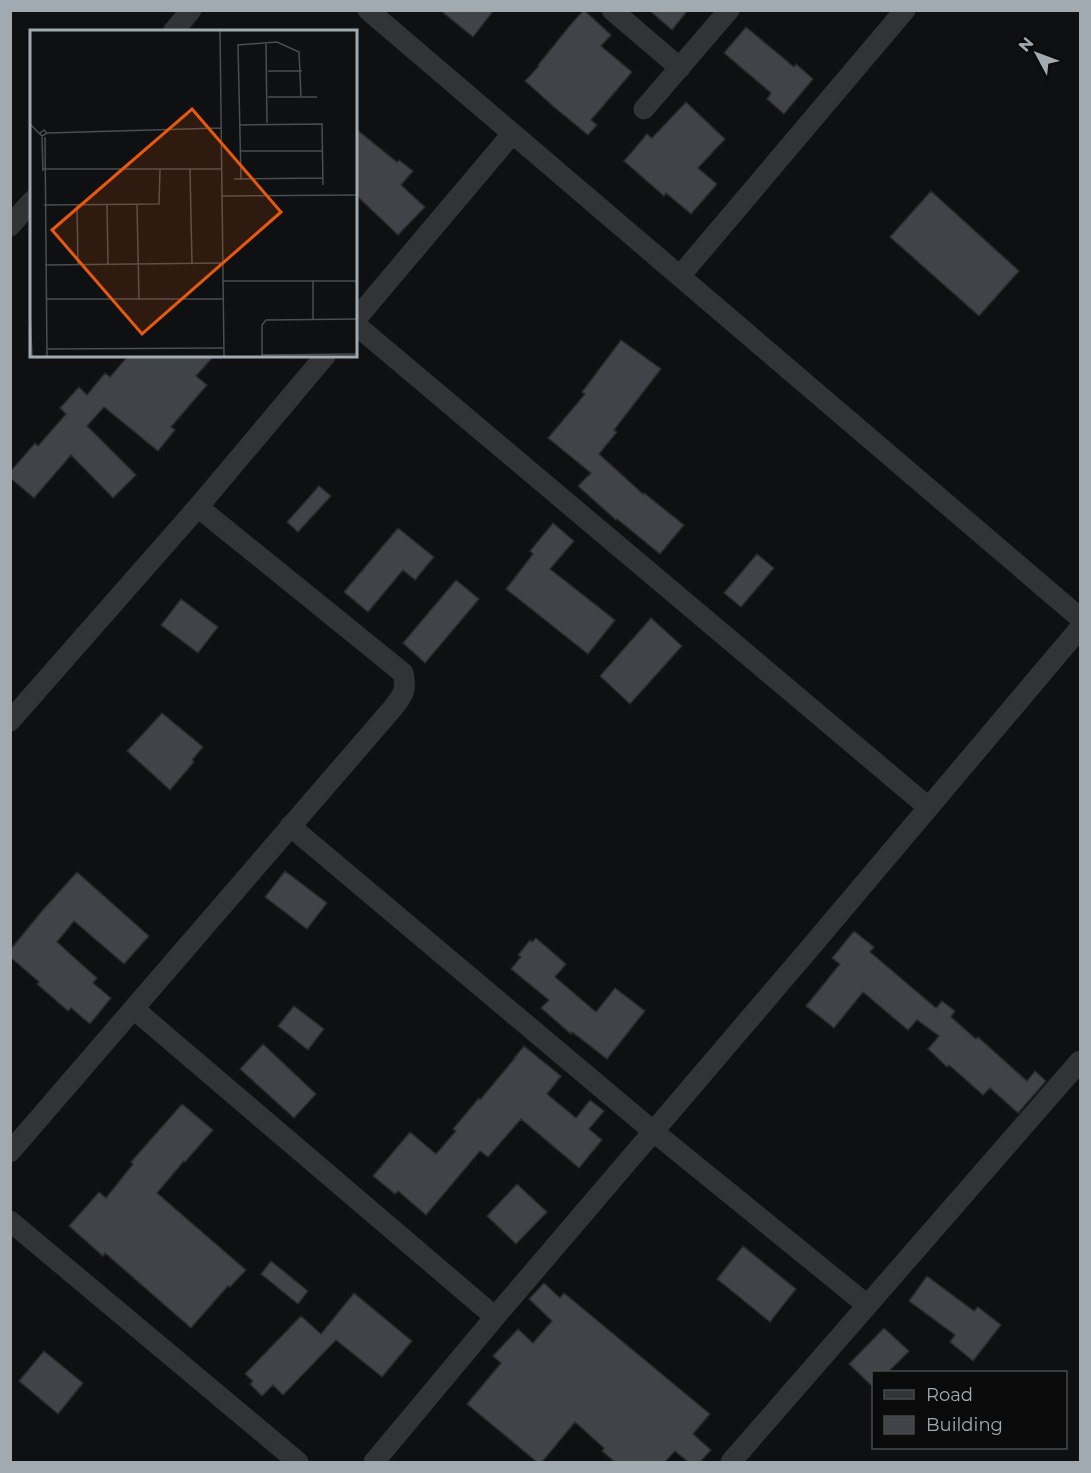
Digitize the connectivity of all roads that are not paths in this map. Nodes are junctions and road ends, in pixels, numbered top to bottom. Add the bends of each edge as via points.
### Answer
1 (191, 10) edge
2 (368, 10) edge
3 (612, 10) edge
4 (729, 10) edge
5 (905, 10) edge
6 (176, 30) edge
7 (680, 68) junction
8 (644, 109) dead end
9 (512, 134) junction
10 (30, 203) edge
11 (10, 226) edge
12 (680, 276) junction
13 (357, 318) edge
14 (357, 326) edge
15 (324, 357) edge
16 (198, 507) junction
17 (1080, 618) edge
18 (1080, 628) edge
19 (10, 721) edge
20 (928, 807) junction
21 (290, 826) junction
22 (134, 1009) junction
23 (1080, 1061) edge
24 (654, 1131) junction
25 (10, 1152) edge
26 (10, 1221) edge
27 (867, 1305) junction
28 (495, 1317) junction
29 (298, 1462) edge
30 (374, 1462) edge
31 (731, 1462) edge

1 - 6 street
2 - 9 street
3 - 7 street
4 - 7 street
5 - 12 street
7 - 8 street
9 - 12 street
9 - 13 street
10 - 11 street
12 - 17 street
14 - 20 street
15 - 16 street
16 - 19 street
16 - 21 street via 403,674 406,686 400,700
18 - 20 street
20 - 24 street
21 - 22 street
21 - 24 street
22 - 25 street
22 - 28 street
23 - 27 street
24 - 27 street
24 - 28 street
26 - 29 street
27 - 31 street
28 - 30 street

